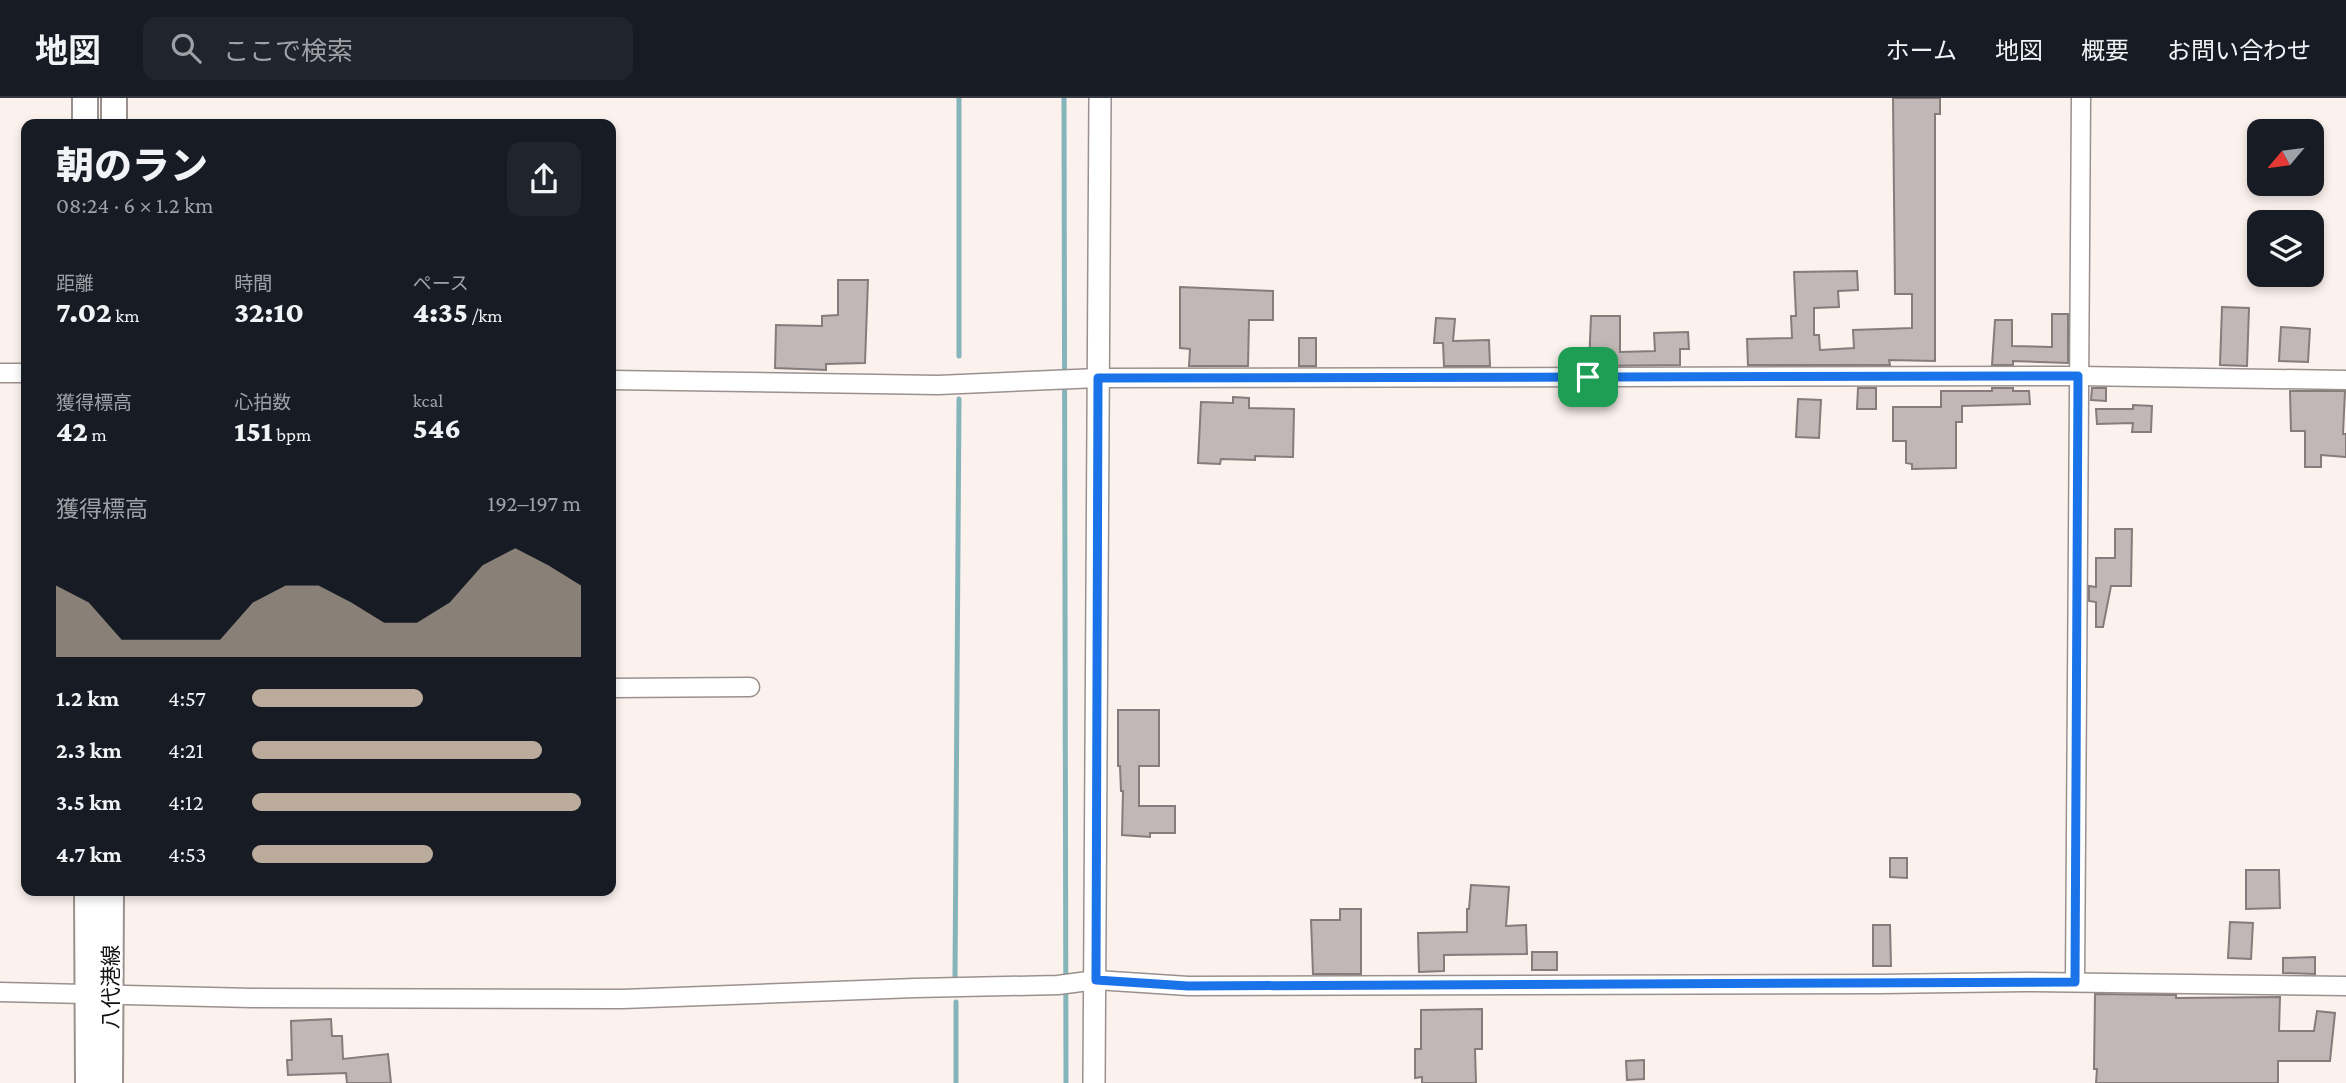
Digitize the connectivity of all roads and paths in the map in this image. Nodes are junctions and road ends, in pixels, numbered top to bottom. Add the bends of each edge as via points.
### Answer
1 (85, 98) edge
2 (114, 98) edge
3 (1100, 98) edge
4 (2081, 98) edge
5 (85, 119) edge
6 (114, 119) edge
7 (0, 373) edge
8 (21, 373) edge
9 (2078, 376) junction
10 (1098, 378) junction
11 (616, 380) edge
12 (2346, 380) edge
13 (750, 687) dead end
14 (616, 688) edge
15 (89, 896) edge
16 (110, 896) edge
17 (1096, 980) junction
18 (2075, 982) junction
19 (2346, 986) edge
20 (0, 992) edge
21 (99, 994) junction
22 (88, 1083) edge
23 (110, 1083) edge
24 (1094, 1083) edge

1 - 5 main road
2 - 6 main road
3 - 10 street
4 - 9 street
7 - 8 street
9 - 10 street
9 - 12 street
9 - 18 street
10 - 11 street via 938,385
10 - 17 street
13 - 14 street
15 - 21 main road, 八代港線
16 - 21 main road, 八代港線
17 - 18 street via 1188,986
17 - 21 street via 622,999
17 - 24 street
18 - 19 street
20 - 21 street
21 - 22 main road, 八代港線
21 - 23 main road, 八代港線

